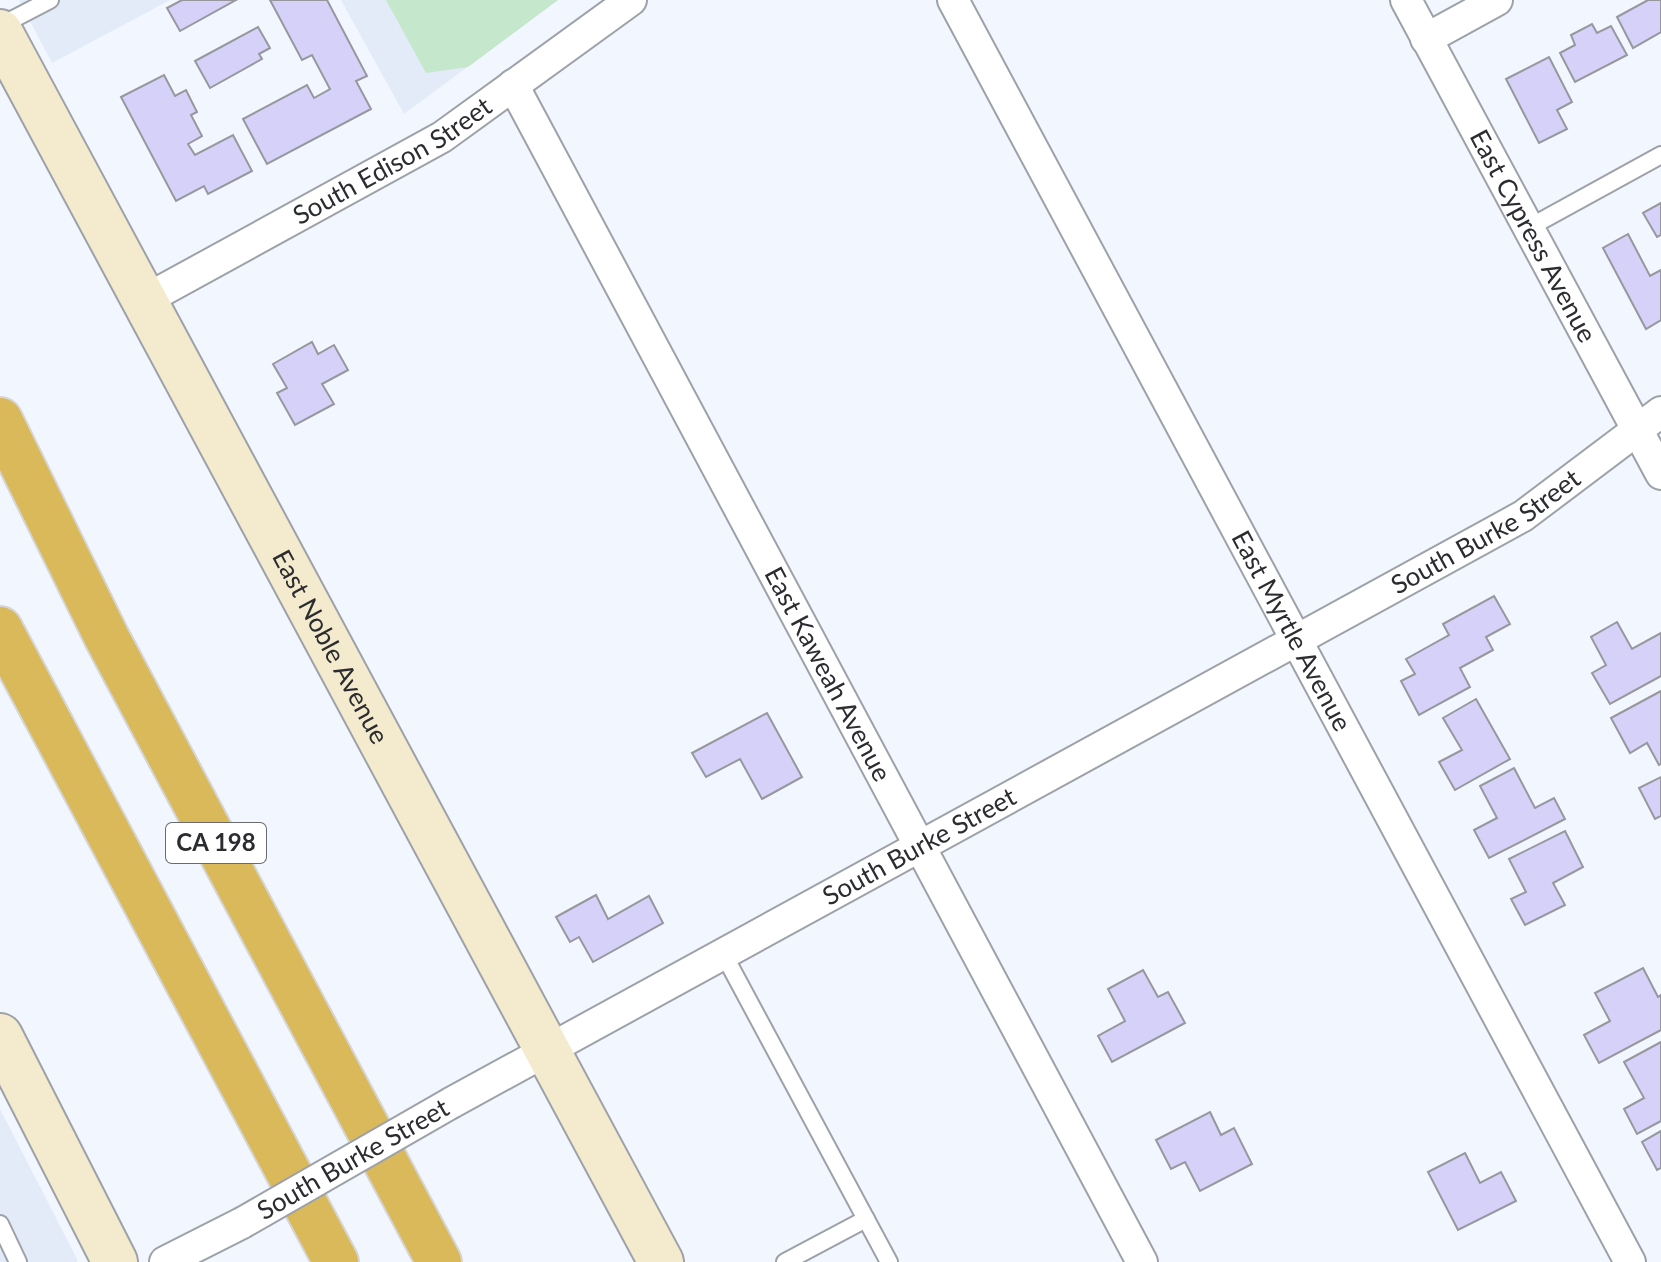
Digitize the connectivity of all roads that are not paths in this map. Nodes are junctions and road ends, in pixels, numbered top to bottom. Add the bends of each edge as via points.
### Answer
1 (50, 0) edge
2 (631, 0) edge
3 (953, 0) edge
4 (1406, 0) edge
5 (1497, 0) edge
6 (0, 29) edge
7 (1426, 39) junction
8 (513, 85) junction
9 (1661, 155) edge
10 (1530, 227) junction
11 (143, 301) junction
12 (0, 420) edge
13 (1649, 421) edge
14 (1661, 474) edge
15 (0, 629) edge
16 (1298, 640) junction
17 (920, 845) junction
18 (723, 953) junction
19 (0, 1036) edge
20 (548, 1050) junction
21 (866, 1219) junction
22 (0, 1224) edge
23 (4, 1241) edge
24 (18, 1262) edge
25 (115, 1262) edge
26 (165, 1262) edge
27 (336, 1262) edge
28 (439, 1262) edge
29 (661, 1262) edge
30 (785, 1262) edge
31 (889, 1262) edge
32 (1142, 1262) edge
33 (1630, 1262) edge

1 - 6 lane
2 - 8 street, South Edison Street
3 - 16 street, East Myrtle Avenue
4 - 7 street, East Cypress Avenue
5 - 7 street
6 - 11 main road, East Noble Avenue
7 - 10 street, East Cypress Avenue
8 - 11 street, South Edison Street via 442,137
8 - 17 street, East Kaweah Avenue
9 - 10 lane
10 - 13 street, East Cypress Avenue
11 - 20 main road, East Noble Avenue
12 - 28 highway, CA 198 via 115,652
13 - 14 street, East Cypress Avenue
13 - 16 street, South Burke Street via 1523,516
15 - 27 highway, CA 198
16 - 17 street, South Burke Street
16 - 33 street, East Myrtle Avenue
17 - 18 street, South Burke Street
17 - 32 street, East Kaweah Avenue
18 - 20 street, South Burke Street
18 - 21 lane
19 - 25 main road
20 - 26 street, South Burke Street, bridge
20 - 29 main road, East Noble Avenue
21 - 30 lane
21 - 31 lane
22 - 23 lane
23 - 24 lane

